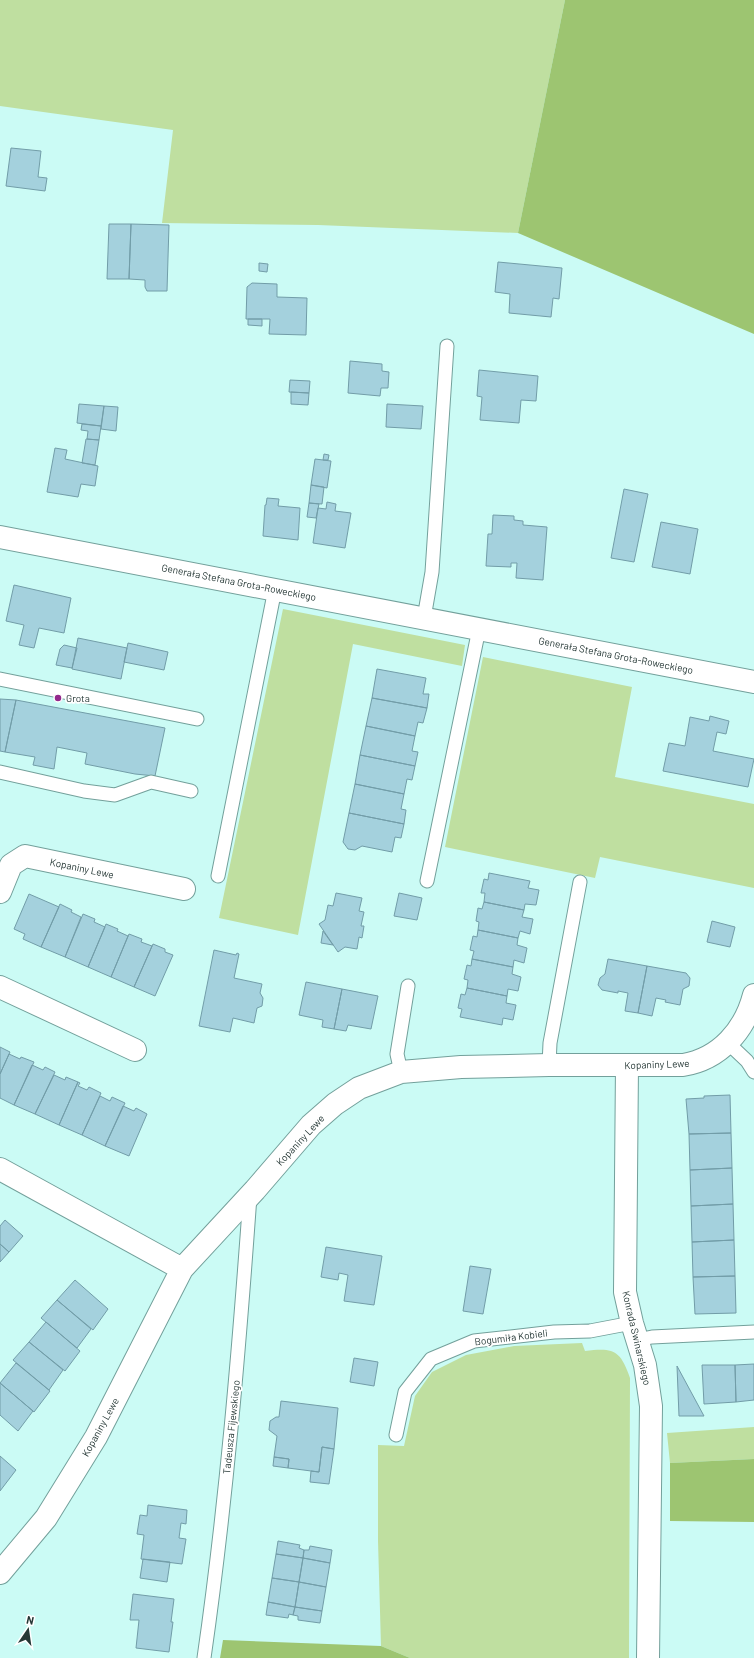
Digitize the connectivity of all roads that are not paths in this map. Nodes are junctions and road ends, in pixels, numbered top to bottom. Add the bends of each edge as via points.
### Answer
1 (447, 346) dead end
2 (0, 537) edge
3 (275, 589) junction
4 (424, 618) junction
5 (478, 629) junction
6 (0, 679) edge
7 (754, 682) edge
8 (197, 719) dead end
9 (0, 772) edge
10 (191, 791) dead end
11 (218, 876) dead end
12 (428, 881) dead end
13 (580, 882) dead end
14 (184, 889) dead end
15 (0, 892) edge
16 (408, 986) dead end
17 (0, 987) edge
18 (754, 995) edge
19 (728, 1043) junction
20 (135, 1050) dead end
21 (549, 1065) junction
22 (627, 1065) junction
23 (401, 1072) junction
24 (754, 1072) edge
25 (0, 1169) edge
26 (250, 1196) junction
27 (182, 1269) junction
28 (635, 1332) junction
29 (754, 1332) edge
30 (396, 1435) dead end
31 (0, 1573) edge
32 (204, 1658) edge
33 (648, 1658) edge

1 - 4 lane via 432,572
2 - 3 street, Generała Stefana Grota-Roweckiego
3 - 4 street, Generała Stefana Grota-Roweckiego
3 - 11 lane
4 - 5 street, Generała Stefana Grota-Roweckiego
5 - 7 street, Generała Stefana Grota-Roweckiego
5 - 12 lane
6 - 8 lane
9 - 10 lane via 84,791 115,795 151,782
13 - 21 lane via 550,1043
14 - 15 street, Kopaniny Lewe via 26,856 11,865
16 - 23 lane via 397,1054
17 - 20 street
18 - 19 street, Kopaniny Lewe via 744,1022
19 - 22 street, Kopaniny Lewe via 696,1063
19 - 24 lane via 747,1061
21 - 22 street, Kopaniny Lewe
21 - 23 street, Kopaniny Lewe via 461,1067
22 - 28 street, Konrada Swinarskiego via 625,1277
23 - 26 street, Kopaniny Lewe via 359,1088 335,1104 312,1125
25 - 27 street
26 - 27 street, Kopaniny Lewe
26 - 32 lane, Tadeusza Fijewskiego via 238,1354 216,1572
27 - 31 street, Kopaniny Lewe via 96,1437 46,1518
28 - 29 lane, Bogumiła Kobieli via 652,1337
28 - 30 lane, Bogumiła Kobieli via 554,1332 474,1341 431,1359 405,1392
28 - 33 street, Konrada Swinarskiego via 645,1366 650,1406

